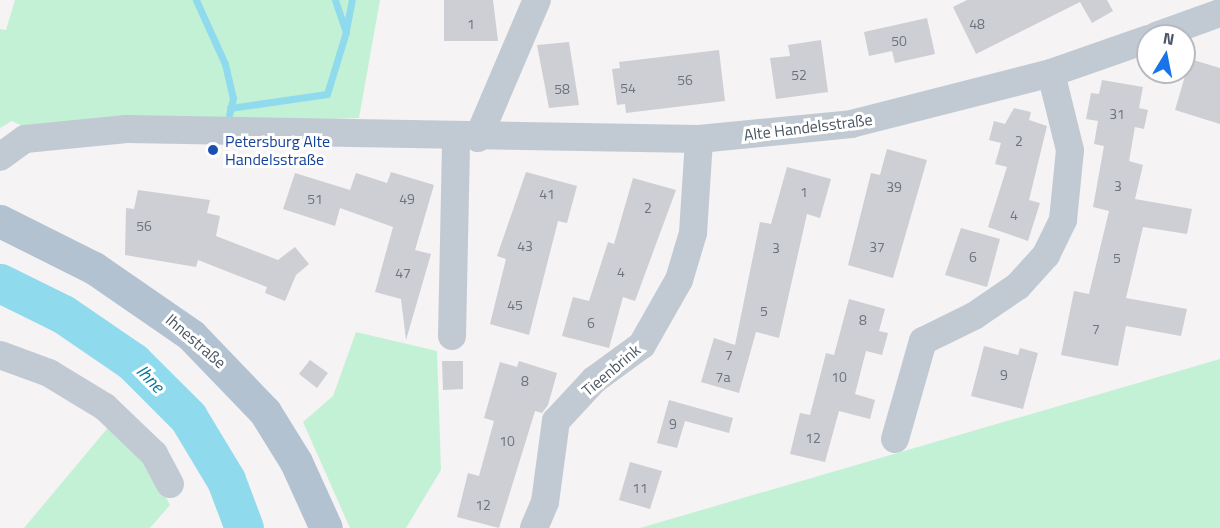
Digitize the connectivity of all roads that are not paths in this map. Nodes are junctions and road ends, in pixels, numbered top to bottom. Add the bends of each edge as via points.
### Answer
1 (537, 0) edge
2 (1220, 13) edge
3 (1189, 24) edge
4 (1136, 43) edge
5 (1051, 73) junction
6 (467, 138) junction
7 (699, 139) junction
8 (0, 157) edge
9 (0, 221) edge
10 (452, 336) dead end
11 (0, 355) edge
12 (895, 439) dead end
13 (170, 484) dead end
14 (326, 528) edge
15 (534, 528) edge

1 - 6 street
2 - 3 street
4 - 5 street, Alte Handelsstraße
5 - 7 street, Alte Handelsstraße via 851,124
5 - 12 street via 1070,150 1063,220 1046,255 1018,286 974,316 923,341
6 - 7 street, Alte Handelsstraße
6 - 8 street, Alte Handelsstraße via 84,130 26,139
6 - 10 street
7 - 15 street, Tieenbrink via 693,233 679,280 642,345 594,380 556,421 544,502
9 - 14 main road, Ihnestraße via 94,268 191,335 265,412 296,462
11 - 13 street via 49,374 105,407 154,454

